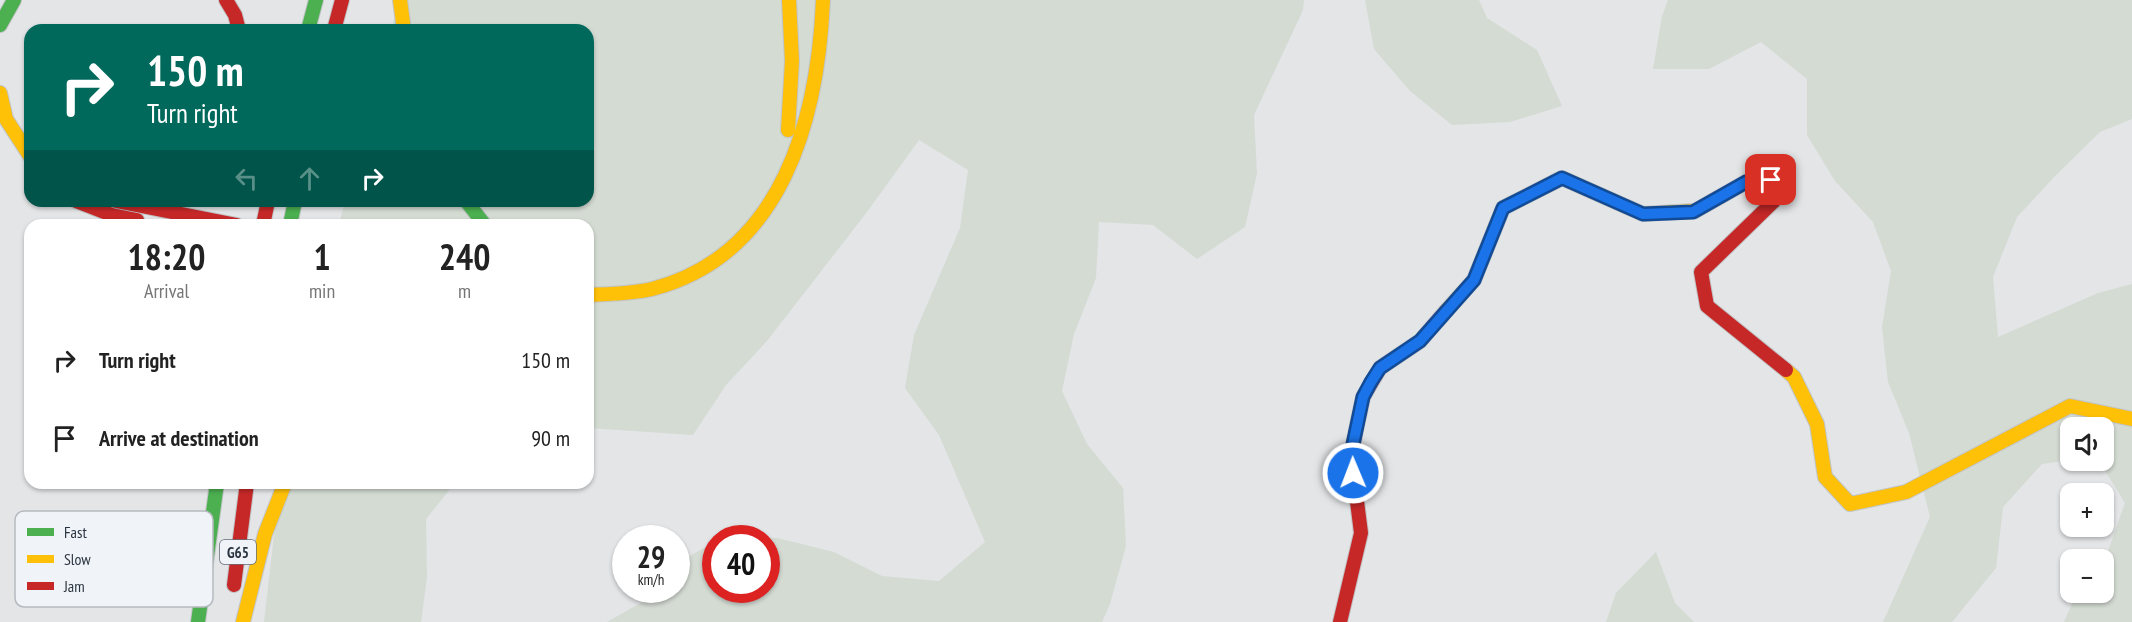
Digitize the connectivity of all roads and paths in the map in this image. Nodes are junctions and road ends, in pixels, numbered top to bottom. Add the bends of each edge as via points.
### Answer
1 (14, 0) edge
2 (226, 0) edge
3 (316, 0) edge
4 (342, 0) edge
5 (400, 0) edge
6 (789, 0) edge
7 (822, 0) edge
8 (237, 24) edge
9 (310, 24) edge
10 (336, 24) edge
11 (403, 24) edge
12 (0, 25) edge
13 (0, 93) edge
14 (0, 130) edge
15 (24, 147) edge
16 (24, 166) edge
17 (91, 207) edge
18 (143, 207) edge
19 (471, 207) edge
20 (132, 219) edge
21 (210, 219) edge
22 (480, 219) edge
23 (733, 225) dead end
24 (630, 279) dead end
25 (594, 281) edge
26 (594, 295) edge
27 (2132, 419) edge
28 (216, 489) edge
29 (246, 489) edge
30 (283, 489) edge
31 (213, 512) edge
32 (232, 599) dead end
33 (200, 607) edge
34 (198, 622) edge
35 (243, 622) edge
36 (1340, 622) edge

1 - 12 main road
2 - 8 main road
3 - 9 main road
4 - 10 main road
5 - 11 main road
6 - 23 main road via 789,126 772,174 747,212
7 - 26 main road via 820,58 806,127 784,182 758,222 727,251 696,272 659,287
13 - 15 main road via 6,119
14 - 16 main road
17 - 20 main road
18 - 21 main road
19 - 22 main road
24 - 25 main road
27 - 36 main road via 2070,406 1906,492 1850,504 1825,477 1817,424 1794,377 1707,306 1701,272 1774,201 1771,180 1746,182 1693,212 1643,214 1562,178 1503,208 1474,280 1420,341 1380,368 1363,397 1351,454 1361,533
28 - 31 main road, G65
29 - 32 main road, G65
30 - 35 main road via 265,534
33 - 34 main road, G65

